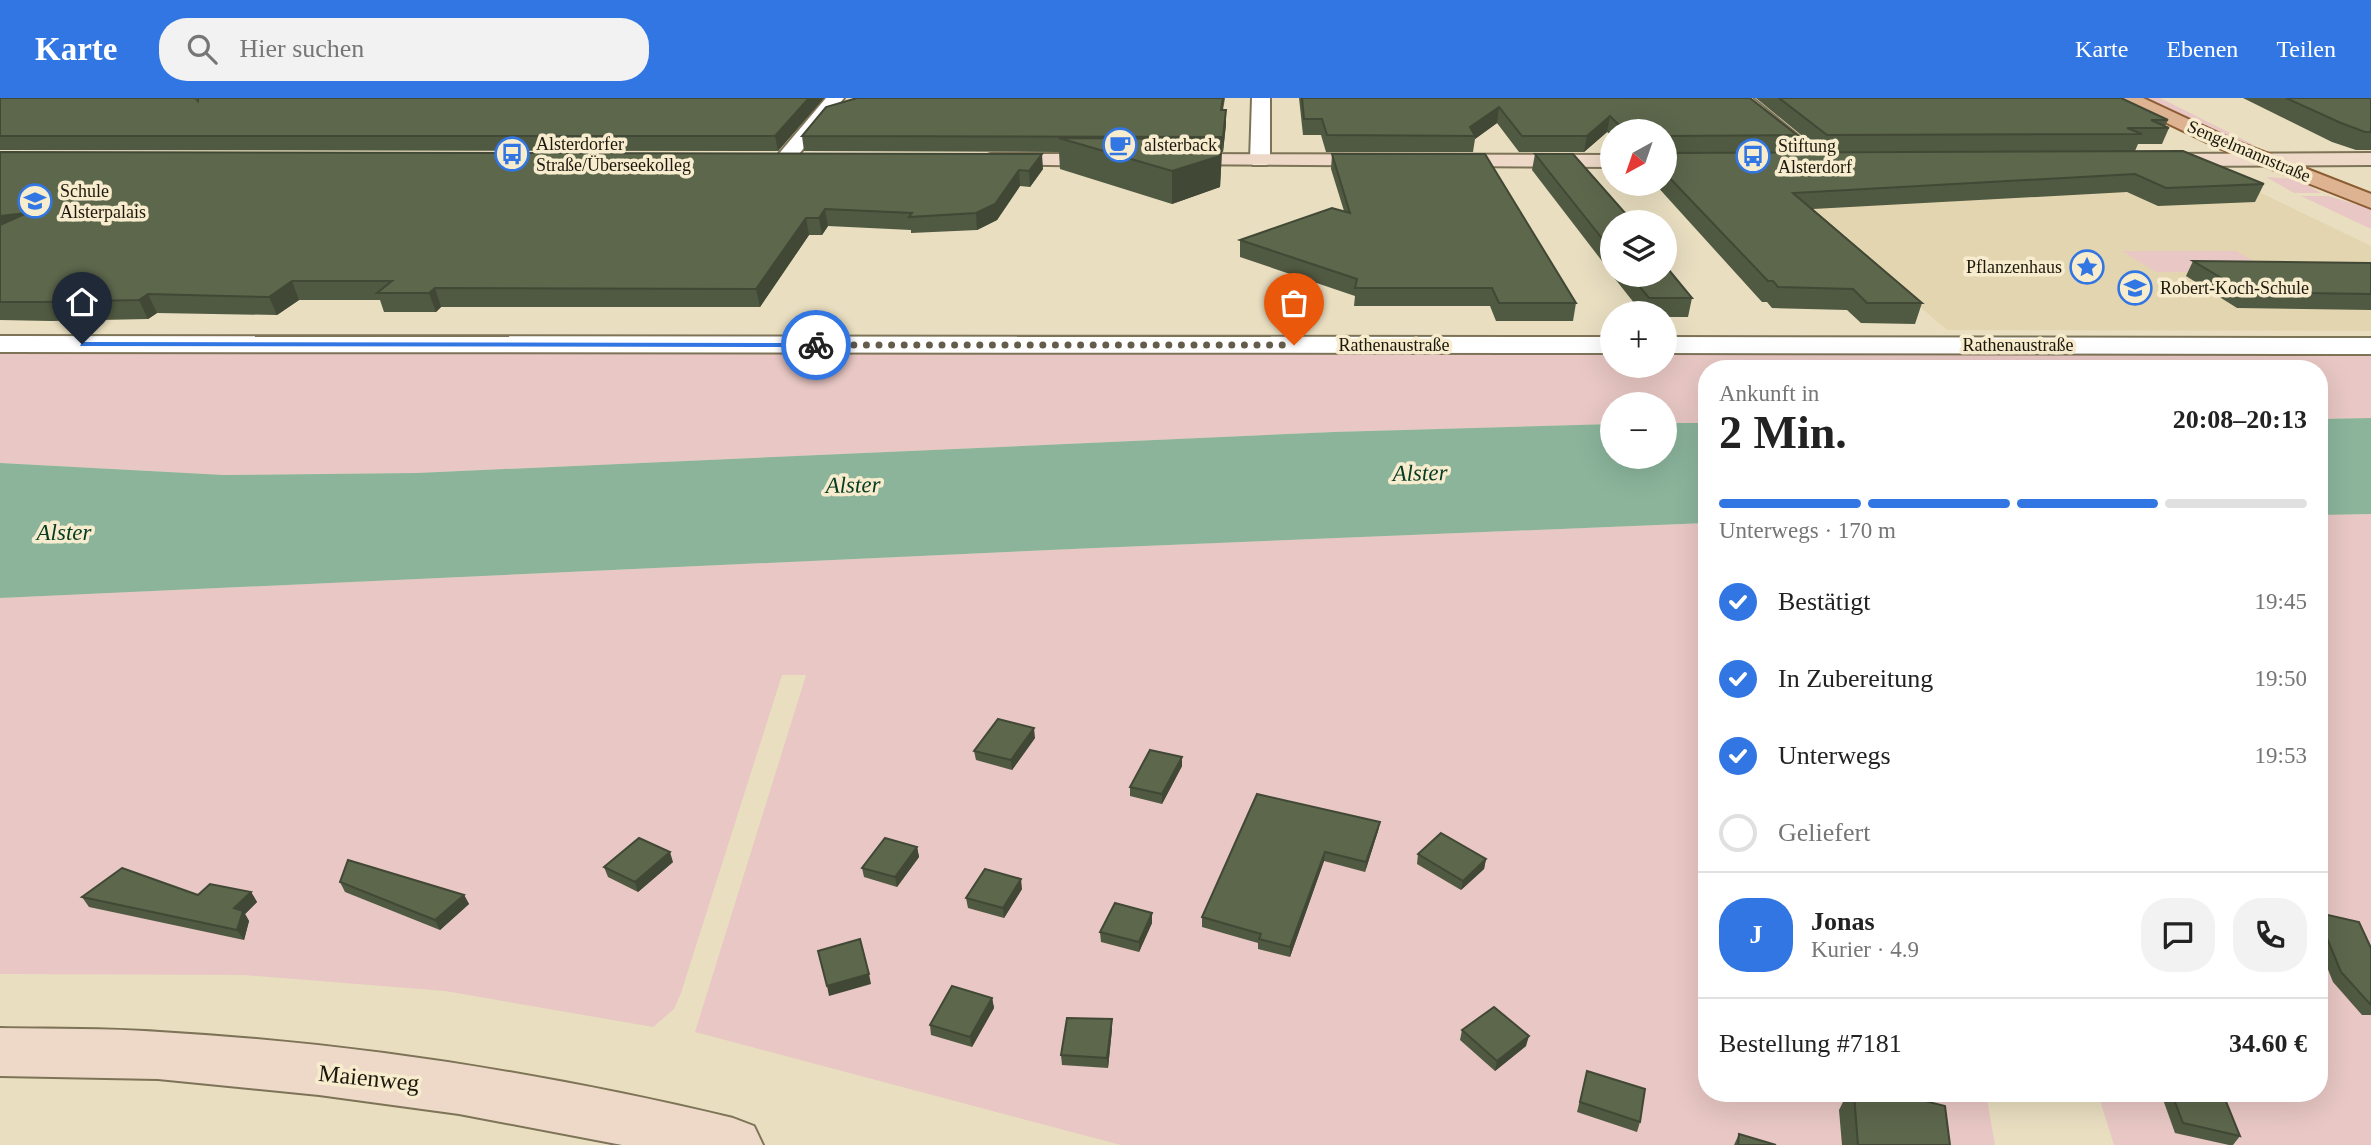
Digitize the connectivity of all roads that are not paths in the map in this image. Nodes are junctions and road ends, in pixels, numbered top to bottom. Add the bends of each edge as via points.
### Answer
1 (1261, 98) edge
2 (1741, 98) edge
3 (2129, 98) edge
4 (2169, 98) edge
5 (835, 103) edge
6 (2301, 159) junction
7 (2371, 159) edge
8 (758, 160) edge
9 (784, 160) junction
10 (812, 160) edge
11 (976, 160) edge
12 (1260, 160) junction
13 (2139, 160) edge
14 (2268, 160) junction
15 (1600, 161) edge
16 (1784, 161) edge
17 (2371, 184) edge
18 (2371, 202) edge
19 (0, 344) edge
20 (1600, 345) edge
21 (1677, 345) edge
22 (2371, 346) edge
23 (0, 1052) edge
24 (733, 1145) edge

1 - 12 street
2 - 16 street via 1766,121 1829,161
3 - 14 main road, Sengelmannstraße
4 - 6 main road, Sengelmannstraße
5 - 9 street
6 - 7 street
6 - 14 street
6 - 17 main road, Sengelmannstraße
8 - 9 street
9 - 10 street
11 - 12 street
12 - 15 street
13 - 14 street
14 - 18 main road, Sengelmannstraße
19 - 20 street, Rathenaustraße
21 - 22 street, Rathenaustraße
23 - 24 street, Maienweg via 178,1057 427,1085 618,1118

